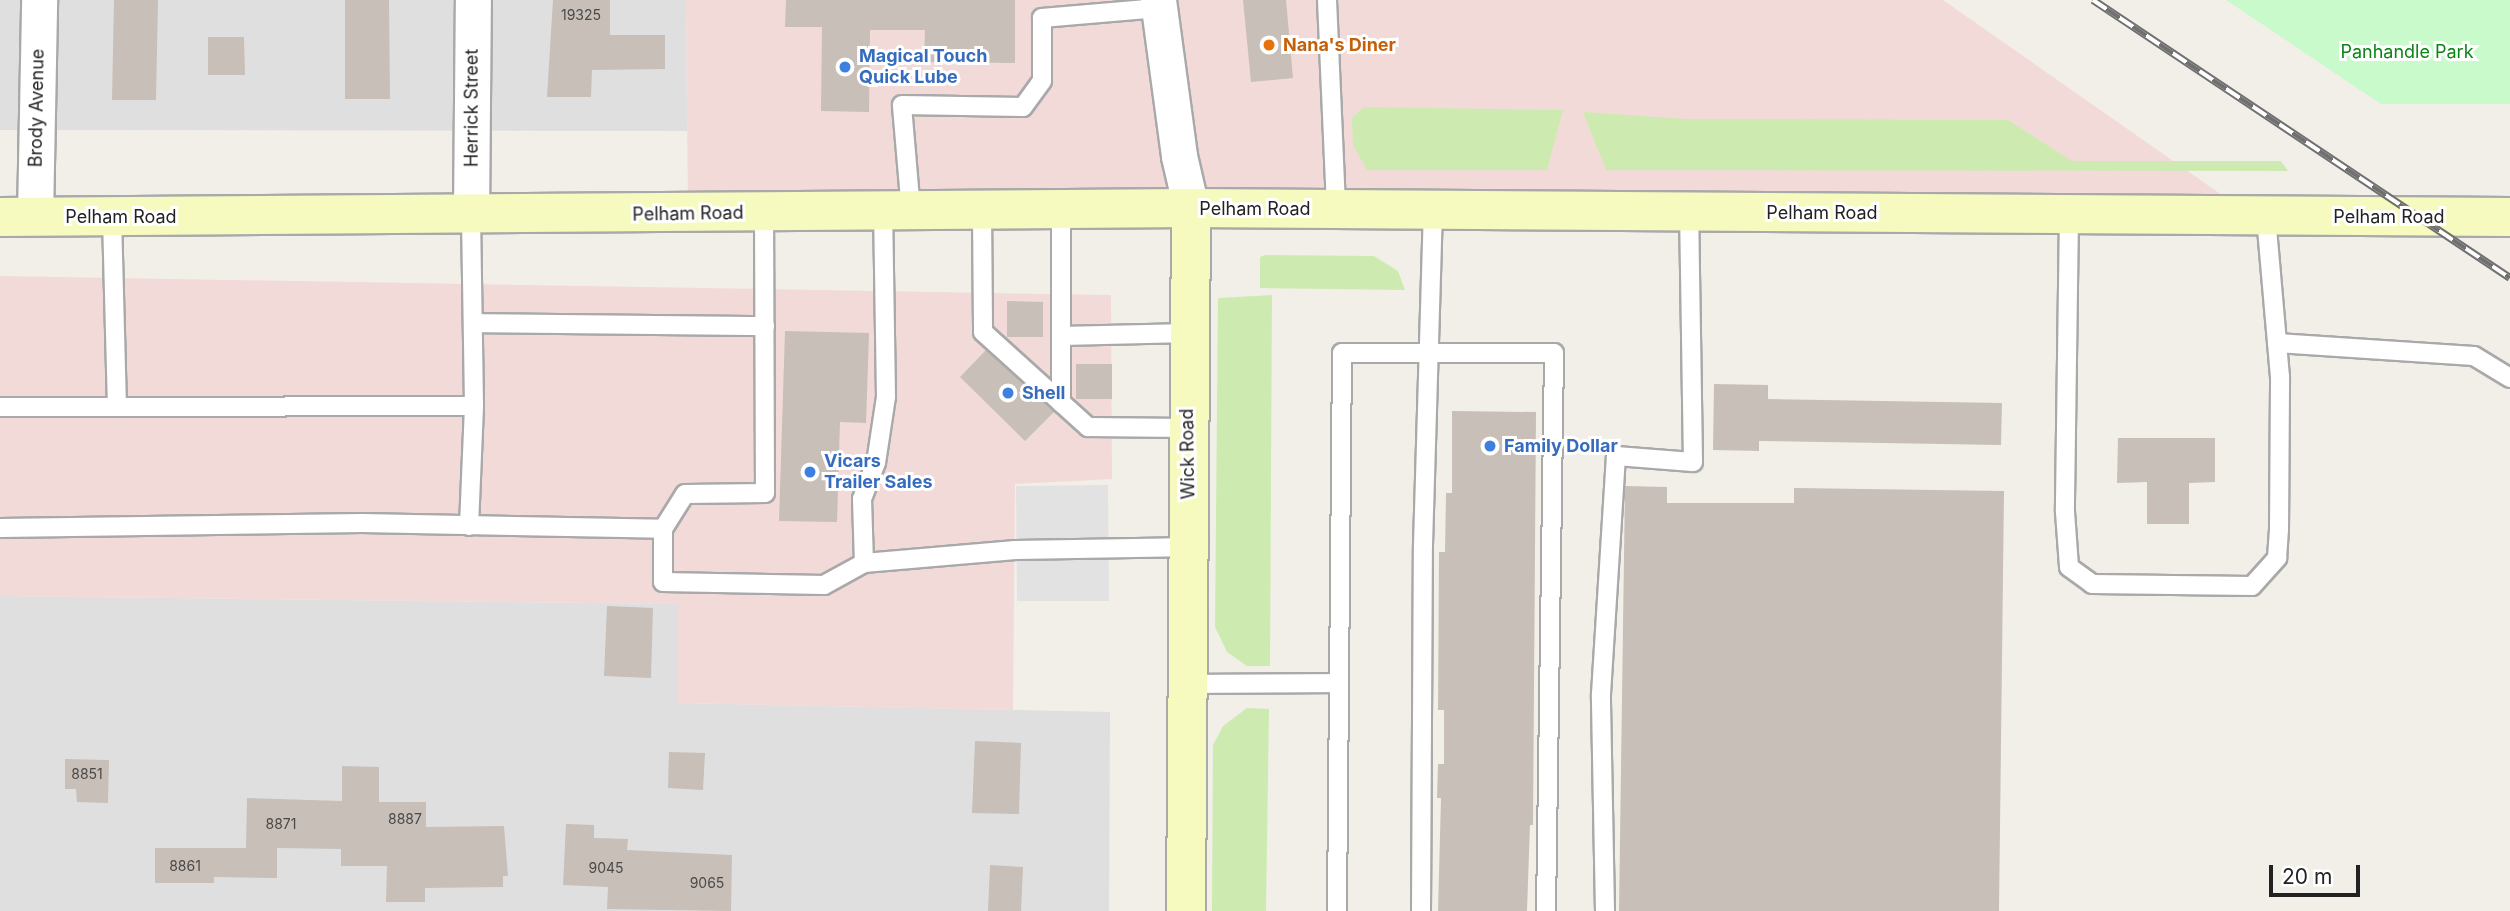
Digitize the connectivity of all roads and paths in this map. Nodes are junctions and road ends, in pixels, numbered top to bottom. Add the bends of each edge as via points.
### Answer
1 (38, 0) edge
2 (473, 0) edge
3 (1327, 0) edge
4 (1159, 4) edge
5 (1191, 208) junction
6 (1336, 209) junction
7 (1061, 210) junction
8 (1433, 210) junction
9 (897, 211) junction
10 (982, 211) junction
11 (1689, 212) junction
12 (764, 213) junction
13 (2069, 215) junction
14 (471, 216) junction
15 (2266, 216) junction
16 (18, 217) edge
17 (112, 217) junction
18 (2510, 217) edge
19 (473, 324) junction
20 (765, 326) junction
21 (1189, 333) junction
22 (1061, 336) junction
23 (2277, 342) junction
24 (1429, 353) junction
25 (2510, 378) edge
26 (1061, 403) junction
27 (0, 407) edge
28 (117, 407) junction
29 (474, 407) junction
30 (1187, 428) junction
31 (469, 526) junction
32 (0, 528) edge
33 (663, 528) junction
34 (1190, 547) junction
35 (864, 563) junction
36 (1339, 683) junction
37 (1189, 684) junction
38 (1186, 911) edge
39 (1337, 911) edge
40 (1421, 911) edge
41 (1546, 911) edge
42 (1605, 911) edge

1 - 16 street, Brody Avenue
2 - 14 street, Herrick Street
3 - 6 lane
4 - 5 street, Wick Road via 1179,156
4 - 9 lane via 1042,19 1042,80 1023,107 902,105
5 - 6 main road, Pelham Road
5 - 7 main road, Pelham Road
5 - 21 main road, Wick Road
6 - 8 main road, Pelham Road
7 - 10 main road, Pelham Road
7 - 22 lane
8 - 11 main road, Pelham Road
8 - 24 lane
9 - 10 main road, Pelham Road
9 - 12 main road, Pelham Road
9 - 35 lane via 886,397 876,463 862,499
10 - 26 lane via 983,332
11 - 13 main road, Pelham Road
11 - 42 lane via 1693,462 1616,456 1601,694
12 - 14 main road, Pelham Road
12 - 20 lane
13 - 15 main road, Pelham Road
13 - 23 lane via 2069,567 2092,584 2252,586 2277,558
14 - 17 main road, Pelham Road
14 - 19 lane
15 - 18 main road, Pelham Road
15 - 23 lane
16 - 17 main road, Pelham Road
17 - 28 lane
19 - 20 lane
19 - 29 lane
20 - 33 lane via 765,494 685,495
21 - 22 lane
21 - 30 main road, Wick Road
22 - 26 lane
23 - 25 lane via 2474,355
24 - 36 lane via 1342,353
24 - 40 lane
24 - 41 lane via 1554,353
26 - 30 lane via 1088,427
27 - 28 lane
28 - 29 lane
29 - 31 lane
30 - 34 main road, Wick Road
31 - 32 lane
31 - 33 lane
33 - 35 lane via 663,582 824,584
34 - 35 lane via 1015,550
34 - 37 main road, Wick Road
36 - 37 lane
36 - 39 lane
37 - 38 main road, Wick Road

